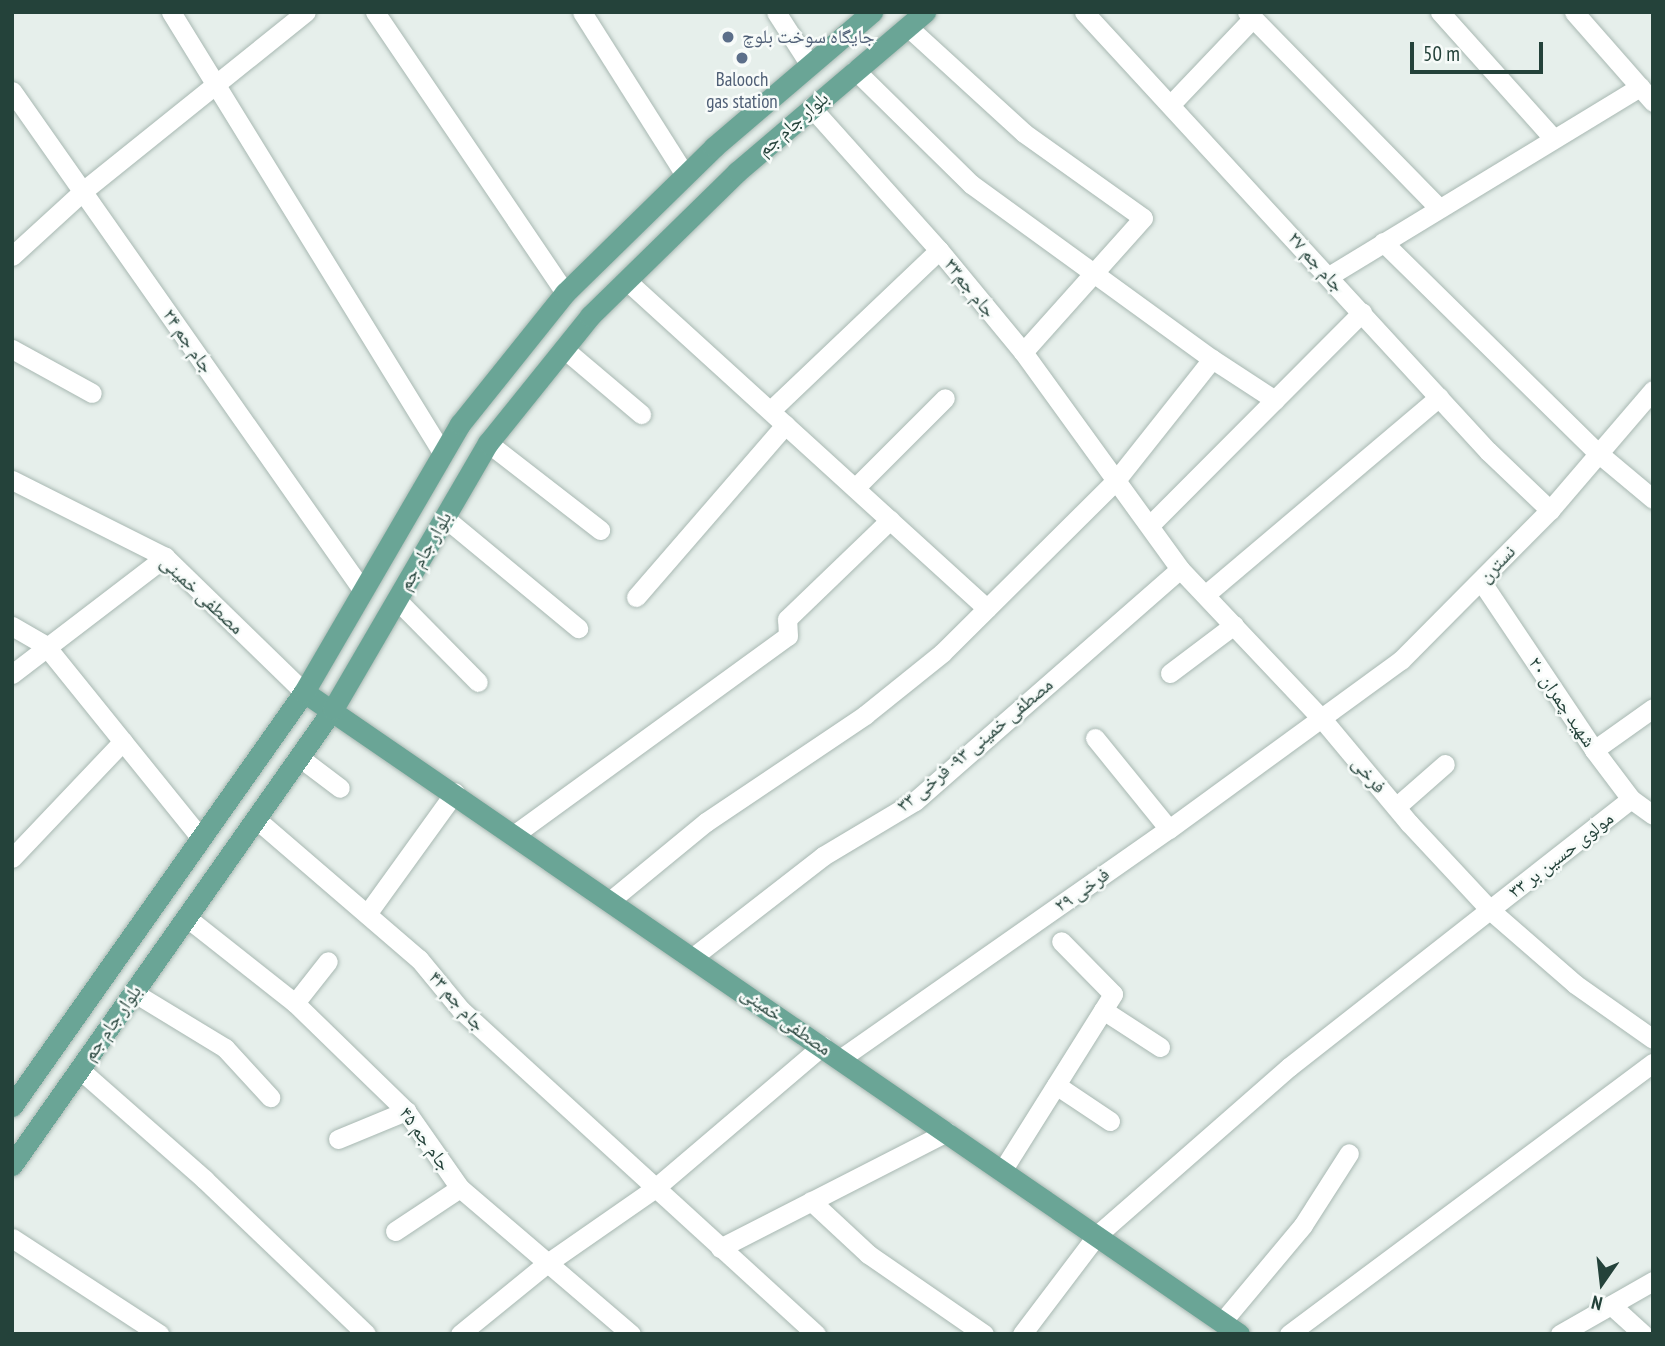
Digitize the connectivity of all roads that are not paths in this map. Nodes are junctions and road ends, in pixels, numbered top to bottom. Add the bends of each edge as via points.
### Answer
1 (172, 12) edge
2 (306, 12) edge
3 (375, 12) edge
4 (582, 12) edge
5 (776, 12) edge
6 (872, 12) edge
7 (925, 12) edge
8 (1084, 12) edge
9 (1440, 12) edge
10 (1574, 12) edge
11 (1250, 15) edge
12 (908, 27) junction
13 (810, 65) junction
14 (855, 71) junction
15 (216, 84) junction
16 (1640, 87) junction
17 (12, 91) edge
18 (1653, 102) edge
19 (1172, 103) junction
20 (811, 107) junction
21 (1553, 138) junction
22 (685, 175) junction
23 (83, 191) junction
24 (1439, 208) junction
25 (1383, 242) junction
26 (939, 250) junction
27 (12, 256) edge
28 (1093, 273) junction
29 (1329, 276) junction
30 (626, 280) junction
31 (565, 293) junction
32 (1362, 312) junction
33 (590, 316) junction
34 (12, 349) edge
35 (564, 349) junction
36 (1023, 352) junction
37 (1212, 359) junction
38 (1653, 390) edge
39 (92, 393) dead end
40 (1439, 397) junction
41 (945, 398) dead end
42 (1275, 400) junction
43 (771, 411) junction
44 (641, 414) dead end
45 (785, 425) junction
46 (488, 443) junction
47 (1598, 453) junction
48 (443, 454) junction
49 (12, 480) edge
50 (1117, 480) junction
51 (855, 488) junction
52 (1653, 499) edge
53 (1550, 510) junction
54 (445, 517) junction
55 (890, 520) junction
56 (1151, 524) junction
57 (600, 530) dead end
58 (165, 557) junction
59 (1180, 569) junction
60 (1481, 581) junction
61 (363, 591) junction
62 (1206, 594) junction
63 (636, 597) dead end
64 (397, 600) junction
65 (987, 608) junction
66 (1234, 625) junction
67 (12, 626) edge
68 (578, 628) dead end
69 (45, 645) junction
70 (1170, 673) dead end
71 (12, 674) edge
72 (478, 681) dead end
73 (304, 692) junction
74 (1653, 708) edge
75 (333, 709) junction
76 (1322, 719) junction
77 (1095, 737) dead end
78 (123, 741) junction
79 (1594, 750) junction
80 (299, 757) junction
81 (1445, 764) dead end
82 (340, 788) dead end
83 (454, 792) junction
84 (1631, 799) junction
85 (1396, 807) junction
86 (1653, 814) edge
87 (256, 818) junction
88 (1169, 829) junction
89 (515, 834) junction
90 (201, 838) junction
91 (12, 859) edge
92 (611, 900) junction
93 (1490, 910) junction
94 (367, 914) junction
95 (187, 917) junction
96 (1061, 941) dead end
97 (692, 957) junction
98 (328, 961) dead end
99 (134, 992) junction
100 (295, 1003) junction
101 (1103, 1010) junction
102 (1653, 1039) edge
103 (821, 1046) junction
104 (1160, 1047) dead end
105 (840, 1059) junction
106 (1653, 1063) edge
107 (79, 1069) junction
108 (1056, 1085) junction
109 (270, 1097) dead end
110 (14, 1100) edge
111 (407, 1111) junction
112 (1110, 1121) dead end
113 (947, 1132) junction
114 (338, 1139) dead end
115 (1349, 1153) dead end
116 (12, 1164) edge
117 (1003, 1171) junction
118 (460, 1188) junction
119 (654, 1189) junction
120 (811, 1201) junction
121 (395, 1231) dead end
122 (1096, 1236) junction
123 (12, 1238) edge
124 (720, 1248) junction
125 (545, 1264) junction
126 (1653, 1281) edge
127 (1611, 1305) junction
128 (1230, 1328) edge
129 (159, 1334) edge
130 (366, 1334) edge
131 (460, 1334) edge
132 (631, 1334) edge
133 (816, 1334) edge
134 (984, 1334) edge
135 (1022, 1334) edge
136 (1289, 1334) edge
137 (1560, 1334) edge
138 (1643, 1334) edge

1 - 15 street
2 - 15 street
3 - 31 street
4 - 22 street
5 - 13 street
6 - 13 main road, بلوار جام جم
7 - 12 main road, بلوار جام جم
8 - 19 street, جام جم ۲۷
9 - 21 street
10 - 16 street
11 - 19 street
11 - 24 street
12 - 14 main road, بلوار جام جم
12 - 28 street via 1024,133 1143,218
13 - 22 main road, بلوار جام جم
14 - 20 main road, بلوار جام جم
14 - 28 street via 971,184
15 - 23 street
15 - 48 street
16 - 18 street
16 - 21 street
17 - 23 street, جام جم ۲۴
19 - 29 street, جام جم ۲۷
20 - 26 street, جام جم۳۳
20 - 30 main road, بلوار جام جم
21 - 24 street
22 - 31 main road, بلوار جام جم
23 - 27 street
23 - 61 street, جام جم ۲۴
24 - 25 street
25 - 29 street
25 - 47 street
26 - 36 street, جام جم۳۳
26 - 43 street
28 - 36 street
28 - 37 street
29 - 32 street, جام جم ۲۷
30 - 33 main road, بلوار جام جم
30 - 43 street
31 - 33 main road
31 - 48 main road, بلوار جام جم via 460,424
32 - 40 street, جام جم ۲۷
32 - 42 street
33 - 35 main road, بلوار جام جم
34 - 39 street
35 - 44 street
35 - 46 main road, بلوار جام جم
36 - 50 street, جام جم۳۳
37 - 42 street
37 - 50 street
38 - 47 street, نسترن
40 - 53 street, جام جم ۲۷
40 - 62 street
41 - 51 street
42 - 56 street
43 - 45 street
45 - 51 street
45 - 63 street
46 - 54 main road, بلوار جام جم
46 - 57 street
47 - 52 street
47 - 53 street, نسترن
48 - 61 main road, بلوار جام جم
49 - 58 street, مصطفی خمینی
50 - 56 street, فرخی
50 - 65 street
51 - 55 street
53 - 60 street, نسترن
54 - 64 main road, بلوار جام جم
54 - 68 street
55 - 65 street
55 - 89 street via 787,619 788,636
56 - 59 street, فرخی
58 - 69 street
58 - 73 street, مصطفی خمینی
59 - 62 street, فرخی
59 - 97 street, مصطفی خمینی ۹۳- فرخی ۳۳ via 915,801 823,856
60 - 76 street, نسترن via 1401,660
60 - 79 street, شهید چمران ۲۰
61 - 73 main road, بلوار جام جم
62 - 66 street, فرخی
64 - 72 street
64 - 75 main road, بلوار جام جم
65 - 92 street via 942,653 865,715 706,822
66 - 70 street
66 - 76 street, فرخی
67 - 69 street
69 - 71 street
69 - 78 street
73 - 75 main road, مصطفی خمینی
73 - 90 main road, بلوار جام جم
74 - 79 street
75 - 80 main road, بلوار جام جم
75 - 83 main road, مصطفی خمینی
76 - 85 street, فرخی
76 - 88 street, فرخی ۲۹
77 - 88 street
78 - 90 street
78 - 91 street
79 - 84 street, شهید چمران ۲۰
80 - 82 street
80 - 87 main road, بلوار جام جم
81 - 85 street
83 - 89 main road, مصطفی خمینی
83 - 94 street
84 - 86 street, شهید چمران ۲۰
84 - 93 street, مولوی حسین بر ۳۳
85 - 93 street, فرخی
87 - 94 street, جام جم ۴۳
87 - 95 main road, بلوار جام جم
88 - 105 street, فرخی ۲۹
89 - 92 main road, مصطفی خمینی
90 - 110 main road, بلوار جام جم
92 - 97 main road, مصطفی خمینی
93 - 102 street, فرخی via 1574,984
93 - 122 street, مولوی حسین بر ۳۳ via 1289,1067
94 - 119 street, جام جم ۴۳ via 419,959 461,1010
95 - 99 main road, بلوار جام جم
95 - 100 street, جام جم ۴۵
96 - 101 street via 1114,994
97 - 103 main road, مصطفی خمینی
98 - 100 street
99 - 107 main road, بلوار جام جم
99 - 109 street via 225,1048
100 - 111 street, جام جم ۴۵
101 - 104 street
101 - 108 street
103 - 105 main road, مصطفی خمینی
103 - 119 street
105 - 113 main road, مصطفی خمینی
106 - 136 street
107 - 116 main road, بلوار جام جم
107 - 130 street via 204,1179
108 - 112 street
108 - 117 street
111 - 114 street
111 - 118 street, جام جم ۴۵
113 - 117 main road, مصطفی خمینی
113 - 120 street
115 - 128 street
117 - 122 main road, مصطفی خمینی
118 - 121 street
118 - 125 street, جام جم ۴۵
119 - 124 street, جام جم ۴۳
119 - 125 street
120 - 124 street
120 - 134 street via 868,1254
122 - 128 main road, مصطفی خمینی
122 - 135 street, مولوی حسین بر ۳۳
123 - 129 street
124 - 133 street, جام جم ۴۳
125 - 131 street
125 - 132 street, جام جم ۴۵
126 - 127 street
127 - 137 street
127 - 138 street

